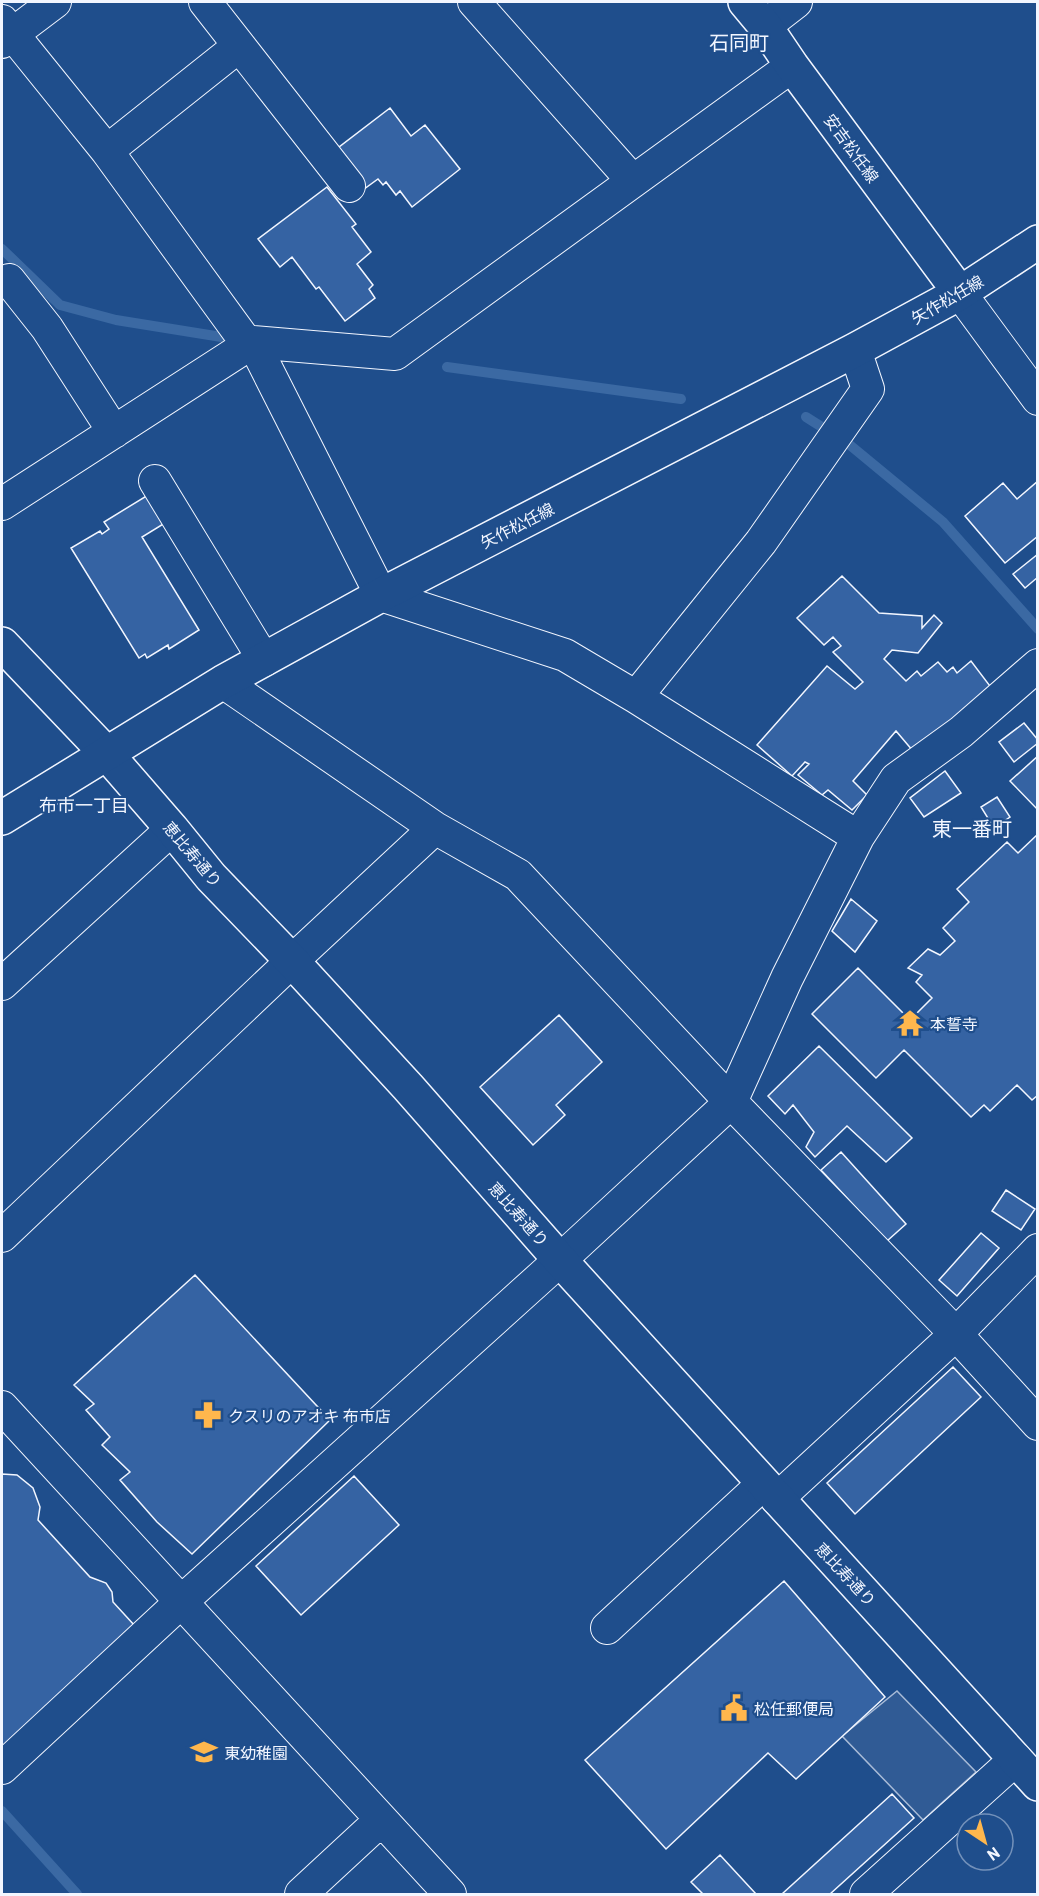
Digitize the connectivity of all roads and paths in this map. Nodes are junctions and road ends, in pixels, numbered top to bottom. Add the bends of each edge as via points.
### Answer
1 (55, 2) edge
2 (205, 2) edge
3 (474, 2) edge
4 (745, 2) edge
5 (796, 2) edge
6 (765, 26) junction
7 (5, 32) edge
8 (239, 46) junction
9 (792, 66) junction
10 (106, 151) junction
11 (632, 180) junction
12 (349, 186) dead end
13 (1038, 242) edge
14 (9, 280) dead end
15 (960, 293) junction
16 (253, 342) junction
17 (855, 350) junction
18 (1038, 399) edge
19 (114, 432) junction
20 (155, 481) dead end
21 (2, 504) edge
22 (381, 596) junction
23 (2, 644) edge
24 (264, 660) junction
25 (1038, 665) edge
26 (223, 682) junction
27 (636, 698) junction
28 (106, 753) junction
29 (2, 818) edge
30 (435, 828) junction
31 (172, 829) junction
32 (858, 837) junction
33 (292, 961) junction
34 (2, 984) edge
35 (731, 1102) junction
36 (2, 1236) edge
37 (1038, 1250) edge
38 (560, 1260) junction
39 (956, 1334) junction
40 (2, 1407) edge
41 (1038, 1424) edge
42 (770, 1491) junction
43 (182, 1601) junction
44 (607, 1628) dead end
45 (1016, 1759) junction
46 (2, 1768) edge
47 (1038, 1784) edge
48 (381, 1820) junction
49 (301, 1894) edge
50 (450, 1894) edge
51 (866, 1894) edge

1 - 7 street
2 - 8 street
3 - 11 street
4 - 6 main road, 安吉松任線
5 - 6 street
6 - 9 main road, 安吉松任線
7 - 10 street
8 - 10 street
8 - 12 street
9 - 11 street
9 - 15 main road, 安吉松任線
10 - 16 street via 246,342
11 - 16 street via 395,354
13 - 15 main road, 矢作松任線
14 - 19 street via 47,328
15 - 17 main road, 矢作松任線
15 - 18 street
16 - 19 street
16 - 22 street
17 - 22 main road, 矢作松任線
17 - 27 street via 868,389 761,542
19 - 21 street
20 - 24 street
22 - 24 main road, 矢作松任線
22 - 27 street via 565,655
23 - 28 main road, 恵比寿通り
24 - 26 main road, 矢作松任線
25 - 32 street via 962,732 896,779
26 - 28 main road, 矢作松任線
26 - 30 street
27 - 32 street
28 - 29 main road, 矢作松任線
28 - 31 main road, 恵比寿通り
30 - 33 street
30 - 35 street via 518,875
31 - 33 main road, 恵比寿通り via 211,877
31 - 34 street
32 - 35 street via 787,978
33 - 36 street
33 - 38 main road, 恵比寿通り
35 - 38 street
35 - 39 street
37 - 39 street
38 - 42 main road, 恵比寿通り
38 - 43 street
39 - 41 street
39 - 42 street
40 - 43 street
42 - 44 street
42 - 45 main road, 恵比寿通り
43 - 46 street
43 - 48 street
45 - 47 main road, 恵比寿通り
45 - 51 street
48 - 49 street
48 - 50 street

